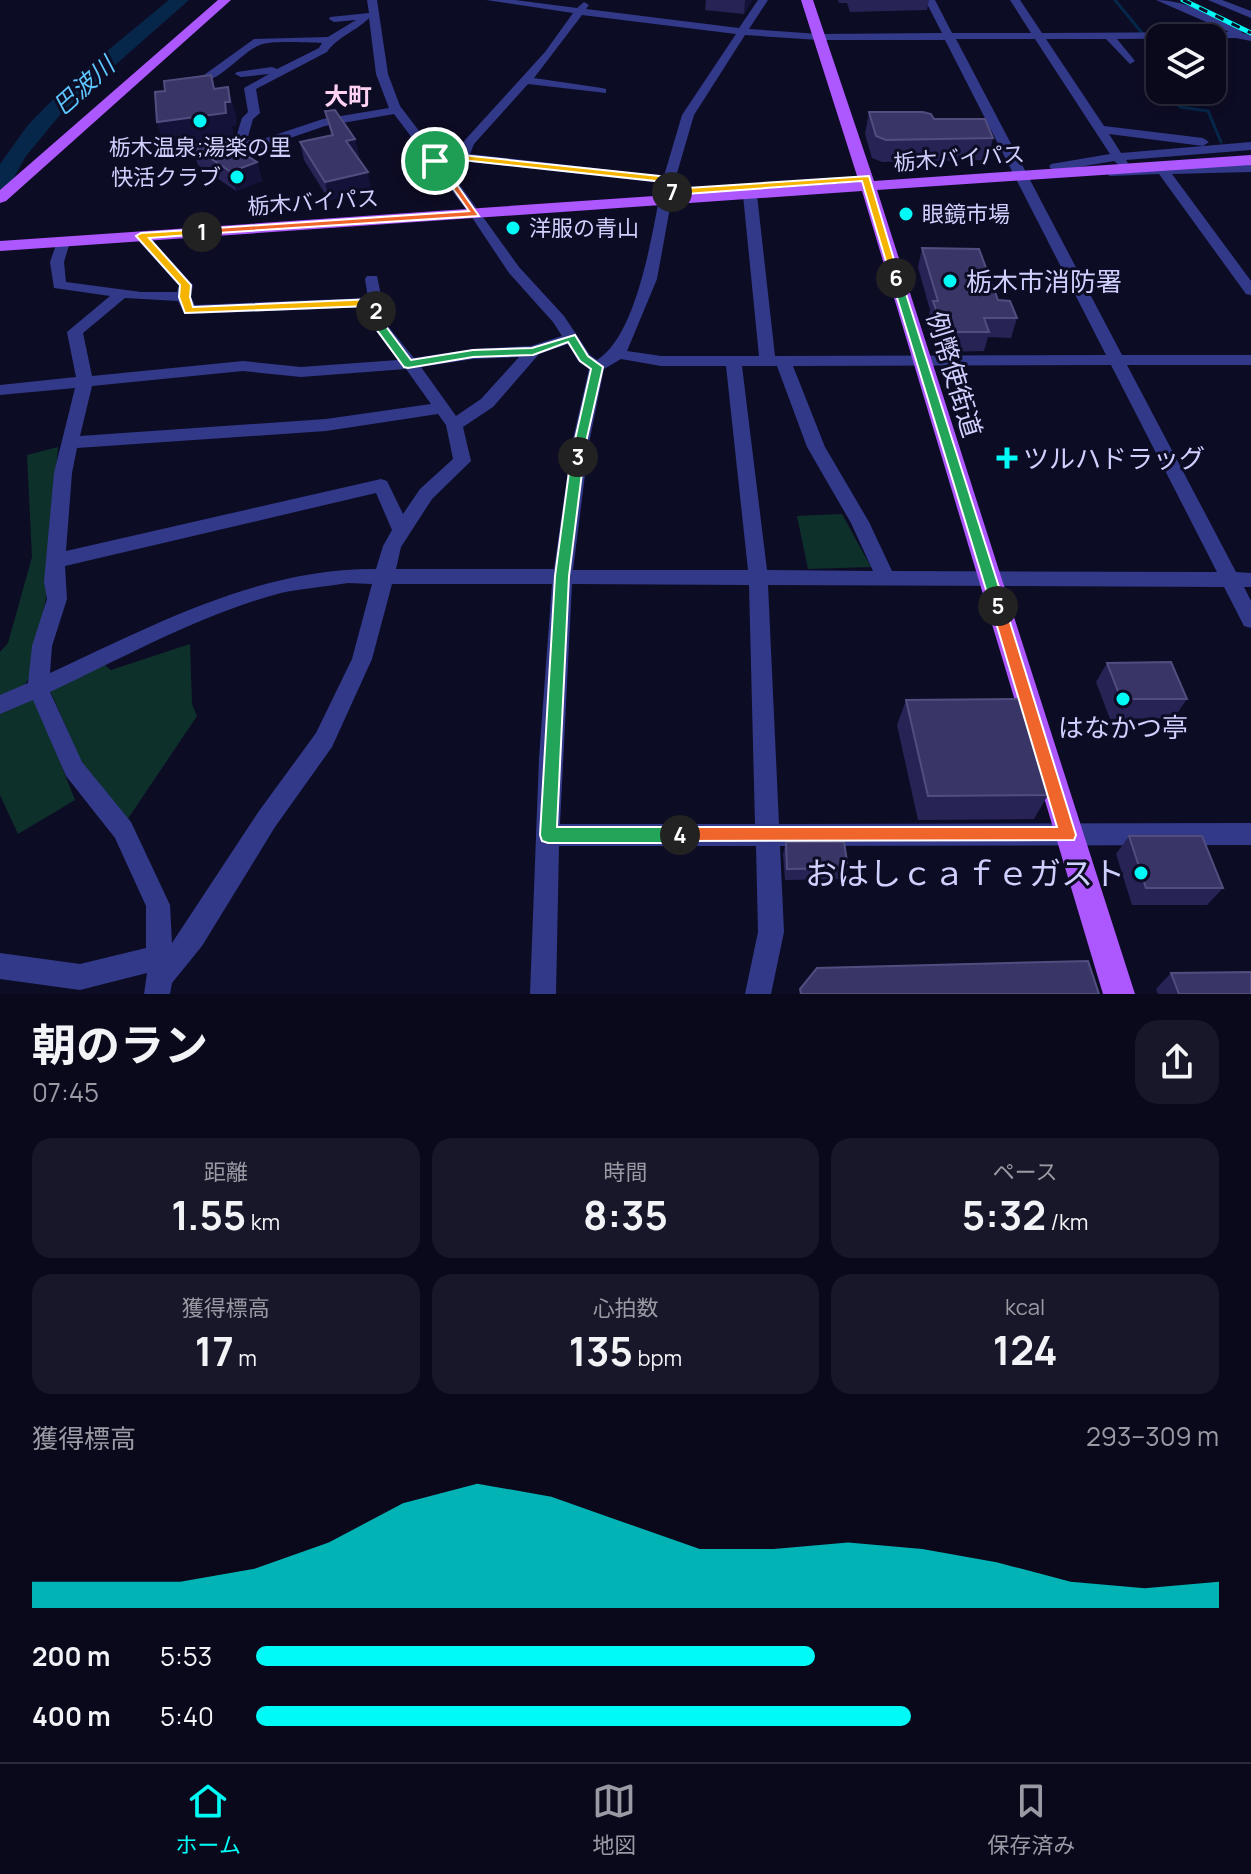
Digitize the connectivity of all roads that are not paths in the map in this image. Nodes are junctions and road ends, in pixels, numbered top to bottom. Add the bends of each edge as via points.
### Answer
1 (225, 0) edge
2 (372, 0) edge
3 (491, 0) edge
4 (588, 0) edge
5 (763, 0) edge
6 (807, 0) edge
7 (930, 0) edge
8 (1015, 0) edge
9 (1161, 0) edge
10 (1213, 0) edge
11 (579, 11) junction
12 (1251, 15) edge
13 (368, 16) junction
14 (334, 19) dead end
15 (744, 32) junction
16 (949, 36) junction
17 (1038, 36) junction
18 (1109, 36) junction
19 (819, 37) junction
20 (1146, 37) edge
21 (1226, 38) edge
22 (1249, 38) edge
23 (330, 40) junction
24 (1130, 61) dead end
25 (287, 69) junction
26 (241, 74) dead end
27 (525, 80) junction
28 (185, 90) edge
29 (602, 91) dead end
30 (396, 110) junction
31 (1099, 129) junction
32 (1251, 146) edge
33 (1244, 151) edge
34 (462, 157) junction
35 (1119, 160) junction
36 (1251, 160) edge
37 (435, 161) junction
38 (1251, 168) edge
39 (1162, 170) junction
40 (1018, 172) junction
41 (867, 182) junction
42 (668, 191) junction
43 (6, 193) edge
44 (750, 195) junction
45 (473, 210) junction
46 (141, 236) junction
47 (3, 241) edge
48 (63, 242) junction
49 (372, 279) dead end
50 (1251, 291) edge
51 (123, 293) junction
52 (184, 297) junction
53 (374, 302) junction
54 (571, 338) junction
55 (533, 351) junction
56 (618, 354) junction
57 (733, 359) junction
58 (774, 359) junction
59 (921, 359) junction
60 (1115, 360) junction
61 (1251, 360) edge
62 (408, 364) junction
63 (597, 367) junction
64 (85, 380) junction
65 (0, 390) edge
66 (441, 408) junction
67 (454, 425) junction
68 (69, 443) junction
69 (401, 529) junction
70 (56, 561) junction
71 (384, 574) junction
72 (562, 576) junction
73 (758, 578) junction
74 (887, 580) junction
75 (1230, 580) junction
76 (1251, 580) edge
77 (991, 581) junction
78 (1251, 620) edge
79 (38, 688) junction
80 (0, 705) edge
81 (1251, 834) edge
82 (548, 835) junction
83 (767, 835) junction
84 (1068, 835) junction
85 (0, 966) edge
86 (159, 976) edge
87 (543, 994) edge
88 (758, 994) edge
89 (1119, 994) edge

1 - 43 main road
2 - 13 street
3 - 11 street
4 - 11 street
5 - 15 street
6 - 19 main road, 例幣使街道
7 - 16 street
8 - 17 street
9 - 22 street
10 - 12 street
11 - 15 street
11 - 27 street
13 - 14 street
13 - 23 street
13 - 30 street via 386,93
15 - 19 street
15 - 42 street via 688,115
16 - 17 street
16 - 19 street
16 - 40 street
17 - 18 street
17 - 31 street
18 - 20 street
18 - 24 street
19 - 41 main road, 例幣使街道
21 - 22 street
23 - 25 street via 323,50
23 - 28 street via 258,41 207,78 188,79
25 - 26 street
25 - 30 street via 250,88 254,113 240,144 261,144 323,123
27 - 29 street
27 - 34 street
30 - 37 street
31 - 33 street
31 - 35 street
32 - 33 street
33 - 35 main road, 栃木バイパス
34 - 37 street
34 - 42 street
35 - 40 main road, 栃木バイパス
36 - 39 main road, 栃木バイパス
37 - 45 street
38 - 39 street
39 - 40 main road, 栃木バイパス
39 - 50 street
40 - 41 main road, 栃木バイパス
40 - 60 street
41 - 42 main road, 栃木バイパス
41 - 44 main road, 栃木バイパス
41 - 59 main road, 例幣使街道
42 - 44 main road, 栃木バイパス
42 - 45 main road, 栃木バイパス
42 - 56 street via 650,279
44 - 58 street
45 - 46 main road, 栃木バイパス
45 - 47 main road, 栃木バイパス
45 - 54 street
46 - 48 main road, 栃木バイパス
46 - 52 street via 186,285
47 - 48 main road, 栃木バイパス
48 - 51 street via 57,262 59,285
49 - 53 street
51 - 52 street
51 - 64 street via 75,332
52 - 53 street via 189,310
53 - 62 street via 380,326
54 - 55 street
54 - 63 street
55 - 62 street
55 - 67 street via 487,403
56 - 57 street via 661,361
56 - 63 street
57 - 58 street
57 - 73 street
58 - 59 street
58 - 74 street
59 - 60 street
59 - 77 main road, 例幣使街道
60 - 61 street
60 - 75 street
62 - 64 street via 301,372 243,366
62 - 66 street
63 - 72 street via 575,474
64 - 65 street
64 - 68 street
66 - 67 street
66 - 68 street via 326,425
67 - 69 street via 462,461 426,494
68 - 70 street
69 - 70 street via 381,485
69 - 71 street
70 - 79 street via 57,599 42,646
71 - 72 street
71 - 79 street via 272,588 127,644
71 - 86 street via 358,670 324,740 193,937
72 - 73 street
72 - 82 street
73 - 74 street
73 - 83 street
74 - 77 street
75 - 76 street
75 - 77 street
75 - 78 street
77 - 84 main road, 例幣使街道
79 - 80 street
79 - 86 street via 74,769 123,830 158,905
81 - 84 street
82 - 83 street
82 - 87 street
83 - 84 street
83 - 88 street via 771,932
84 - 89 main road, 例幣使街道
85 - 86 street via 80,977

